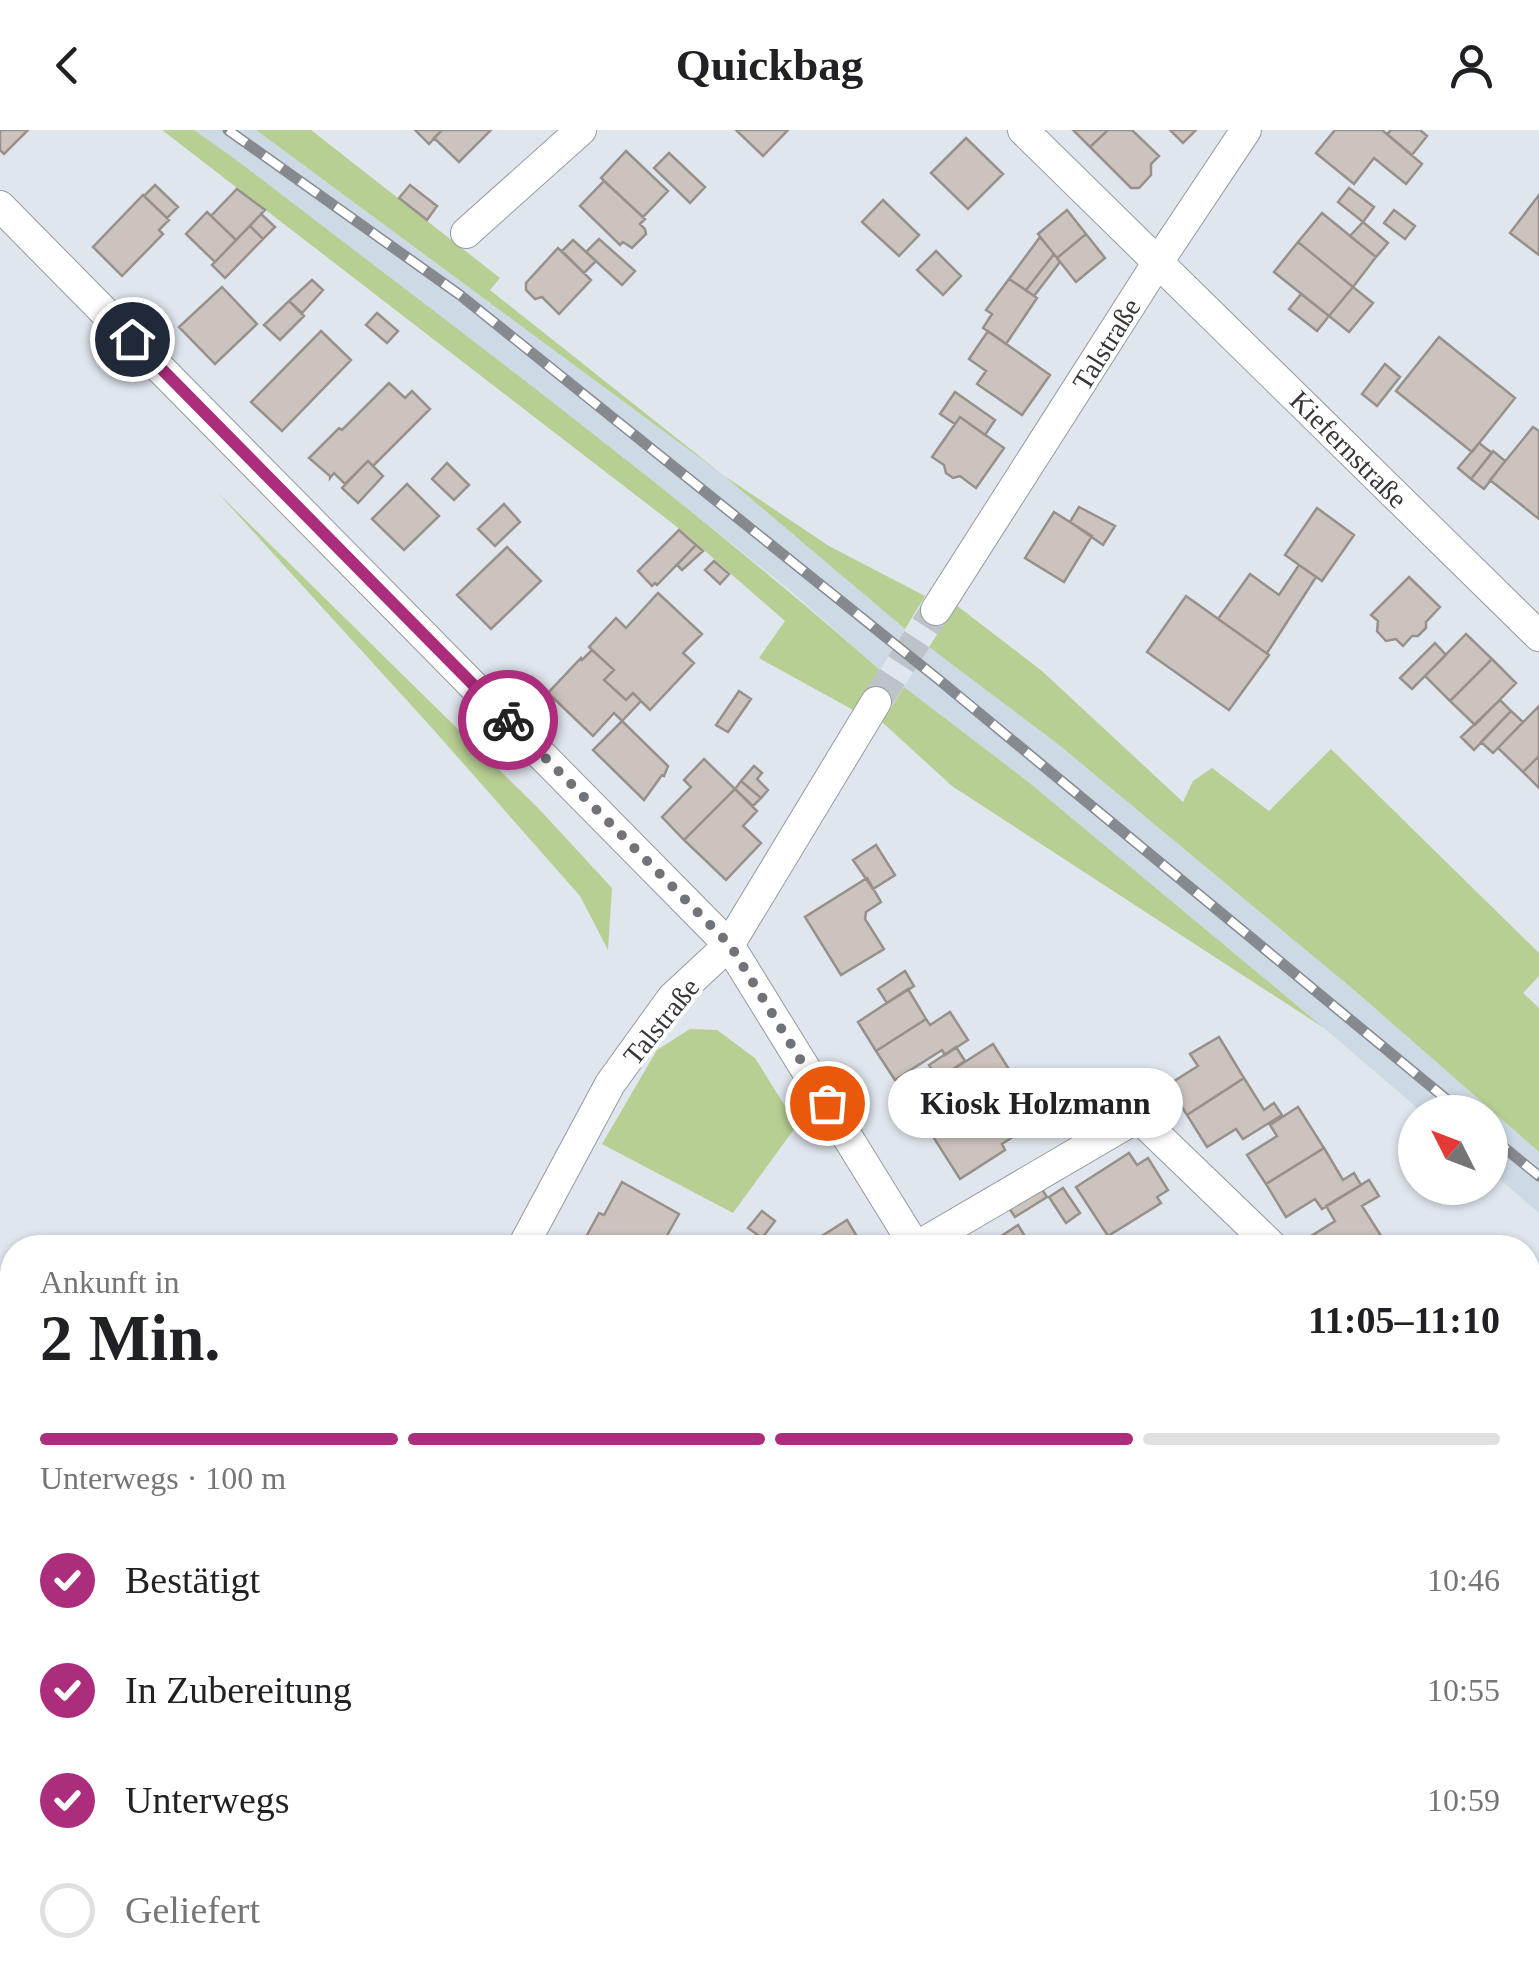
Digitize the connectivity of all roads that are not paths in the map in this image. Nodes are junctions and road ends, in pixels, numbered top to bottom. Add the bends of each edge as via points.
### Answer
1 (581, 130) edge
2 (1024, 130) edge
3 (1246, 130) edge
4 (0, 206) edge
5 (466, 233) dead end
6 (1158, 262) junction
7 (936, 610) tunnel mouth
8 (1539, 636) edge
9 (876, 702) tunnel mouth
10 (730, 945) junction
11 (529, 1235) edge
12 (909, 1235) edge
13 (936, 1235) edge
14 (1261, 1235) edge

1 - 5 street
2 - 6 street, Kiefernstraße
3 - 6 street, Talstraße
4 - 10 street
6 - 7 street, Talstraße
6 - 8 street, Kiefernstraße
9 - 10 street, Talstraße
10 - 11 street, Talstraße via 672,998 610,1084
10 - 12 street
13 - 14 street via 1138,1117

